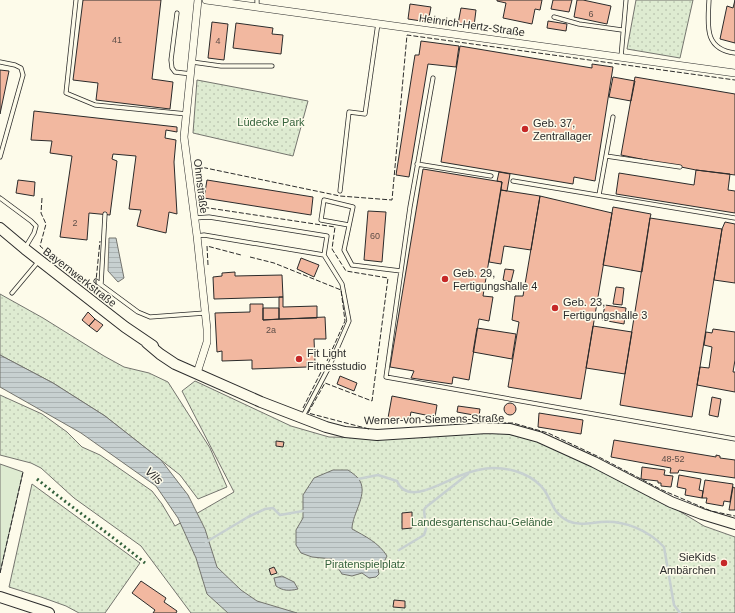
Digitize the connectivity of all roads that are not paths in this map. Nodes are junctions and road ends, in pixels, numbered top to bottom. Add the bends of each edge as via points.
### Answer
1 (76, 0) edge
2 (198, 0) edge
3 (206, 0) edge
4 (626, 0) edge
5 (710, 0) edge
6 (257, 3) edge
7 (177, 12) dead end
8 (554, 17) dead end
9 (378, 23) junction
10 (622, 30) junction
11 (735, 53) edge
12 (621, 57) junction
13 (0, 62) edge
14 (192, 62) junction
15 (272, 66) dead end
16 (735, 73) edge
17 (191, 74) junction
18 (433, 78) dead end
19 (187, 114) junction
20 (613, 117) dead end
21 (606, 156) junction
22 (0, 157) edge
23 (417, 164) junction
24 (680, 167) dead end
25 (491, 176) dead end
26 (513, 181) dead end
27 (340, 191) dead end
28 (599, 195) junction
29 (0, 198) edge
30 (105, 214) dead end
31 (194, 218) junction
32 (735, 218) edge
33 (349, 225) junction
34 (0, 228) edge
35 (197, 236) junction
36 (25, 249) junction
37 (324, 255) junction
38 (39, 261) junction
39 (401, 271) junction
40 (96, 281) dead end
41 (101, 285) junction
42 (12, 293) dead end
43 (206, 313) junction
44 (197, 373) junction
45 (302, 419) junction
46 (735, 439) edge
47 (735, 524) edge
48 (0, 597) edge
49 (49, 613) edge

1 - 19 lane via 66,93 95,106
2 - 14 street, Ohmstraße
3 - 6 street, Heinrich-Hertz-Straße
4 - 10 lane
5 - 11 lane via 708,25 711,39 719,48
6 - 9 street, Heinrich-Hertz-Straße
7 - 17 lane via 172,68 175,72
8 - 10 lane via 579,24
9 - 12 street, Heinrich-Hertz-Straße
9 - 27 lane via 366,114 349,112
10 - 12 lane
12 - 16 street, Heinrich-Hertz-Straße
13 - 22 lane via 21,68 23,75
14 - 15 lane via 221,66
14 - 17 street, Ohmstraße
17 - 19 street, Ohmstraße
18 - 23 lane
19 - 31 street, Ohmstraße via 184,137
20 - 21 lane
21 - 24 lane
21 - 28 lane
23 - 25 lane
23 - 39 lane
26 - 28 lane
28 - 32 lane
29 - 36 lane via 36,226
30 - 41 lane
31 - 35 street, Ohmstraße
31 - 37 lane via 209,217 327,236
33 - 33 lane via 353,207 324,200 321,220
33 - 39 lane via 344,250 352,265
34 - 36 street, Bayernwerkstraße
35 - 37 lane via 204,235
35 - 43 street, Ohmstraße
36 - 38 street, Bayernwerkstraße
37 - 45 lane via 342,284 349,321
38 - 42 lane
38 - 44 street, Bayernwerkstraße via 160,354 175,364
39 - 46 lane via 386,377
40 - 41 lane
41 - 43 lane via 138,312 150,317
43 - 44 street, Ohmstraße via 207,342
44 - 45 street, Werner-von-Siemens-Straße
45 - 47 street, Werner-von-Siemens-Straße via 345,432 377,434 510,429 539,437 671,502
48 - 49 street

